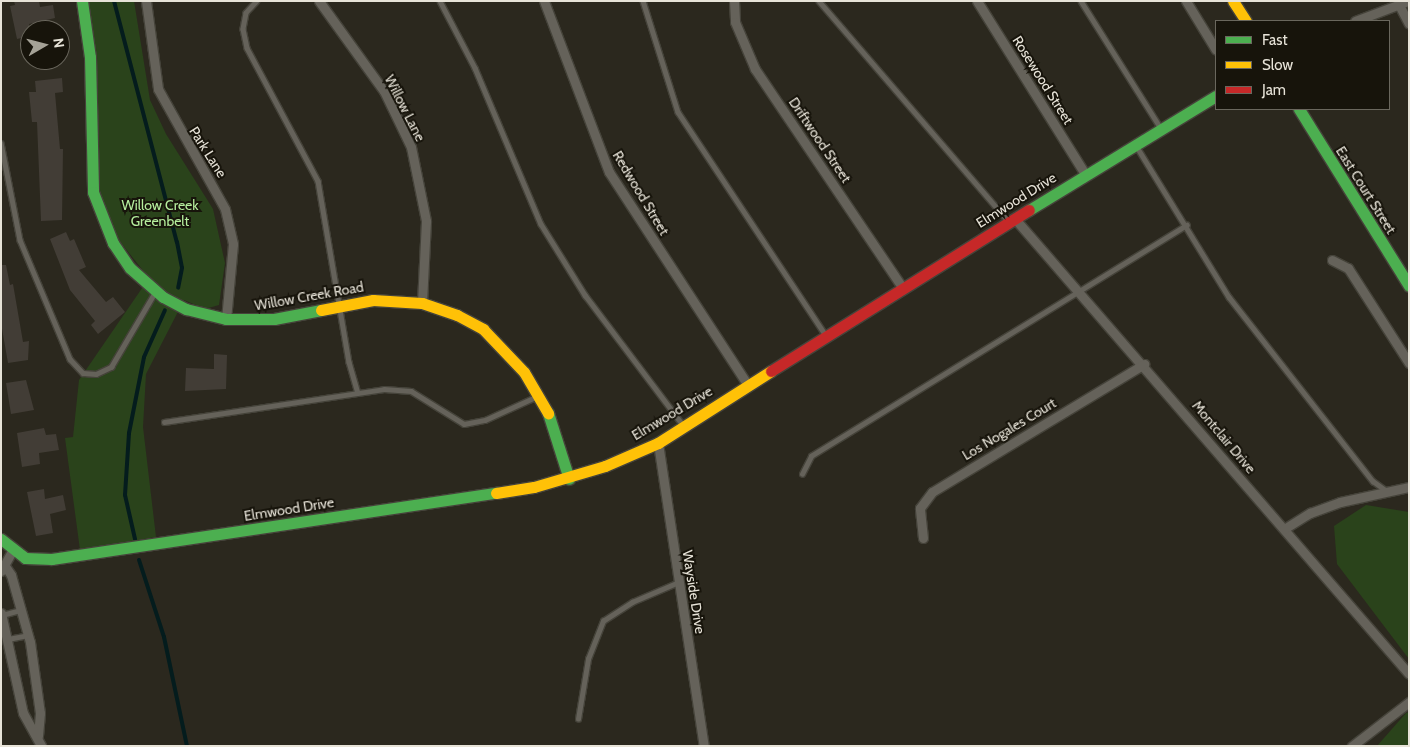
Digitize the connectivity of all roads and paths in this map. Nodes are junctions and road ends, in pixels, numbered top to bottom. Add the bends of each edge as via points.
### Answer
1 (82, 1) edge
2 (146, 1) edge
3 (256, 1) edge
4 (319, 1) edge
5 (440, 1) edge
6 (544, 1) edge
7 (643, 1) edge
8 (734, 1) edge
9 (819, 1) edge
10 (977, 1) edge
11 (1081, 1) edge
12 (1186, 1) edge
13 (1233, 1) edge
14 (1404, 3) edge
15 (1245, 20) edge
16 (1358, 20) edge
17 (1409, 24) edge
18 (1215, 48) edge
19 (1215, 97) edge
20 (1299, 110) edge
21 (1161, 128) junction
22 (1, 143) edge
23 (1135, 144) junction
24 (1085, 174) junction
25 (1013, 221) junction
26 (1187, 225) junction
27 (1332, 260) dead end
28 (1409, 286) edge
29 (902, 287) junction
30 (1078, 290) junction
31 (155, 292) junction
32 (422, 303) junction
33 (342, 305) junction
34 (226, 319) junction
35 (825, 334) junction
36 (1409, 363) edge
37 (1144, 364) junction
38 (747, 384) junction
39 (358, 393) junction
40 (539, 395) junction
41 (164, 422) dead end
42 (684, 426) junction
43 (658, 443) junction
44 (802, 474) dead end
45 (569, 479) junction
46 (1409, 487) edge
47 (1388, 492) junction
48 (1284, 529) junction
49 (923, 538) dead end
50 (1, 539) edge
51 (12, 551) junction
52 (3, 569) edge
53 (679, 582) junction
54 (21, 610) junction
55 (1, 614) edge
56 (28, 635) junction
57 (8, 639) junction
58 (1409, 674) edge
59 (1409, 702) edge
60 (578, 719) dead end
61 (38, 736) junction
62 (41, 746) edge
63 (704, 746) edge
64 (1352, 746) edge

1 - 31 street, Willow Creek Road via 90,57 93,192 113,243 130,268
2 - 34 street, Park Lane via 158,89 225,210 233,244
3 - 33 lane via 246,12 243,29 248,48 318,180
4 - 32 street, Willow Lane via 384,91 411,147 426,221
5 - 42 lane via 475,68 541,224 584,295
6 - 38 street, Redwood Street via 609,172
7 - 35 lane via 678,112
8 - 29 street, Driftwood Street via 736,22 755,69
9 - 25 lane
10 - 24 street, Rosewood Street
11 - 21 lane
12 - 18 street
13 - 15 street
14 - 16 street
14 - 17 street
19 - 21 street, Elmwood Drive
20 - 28 street, East Court Street
21 - 23 street, Elmwood Drive
22 - 31 lane via 20,240 70,359 83,373 96,374 111,367 123,352
23 - 24 street, Elmwood Drive
23 - 26 lane
24 - 25 street, Elmwood Drive
25 - 29 street, Elmwood Drive
25 - 30 street, Montclair Drive
26 - 30 lane
26 - 47 lane via 1229,297 1373,481
27 - 36 street via 1348,268
29 - 35 street, Elmwood Drive
30 - 37 street, Montclair Drive
30 - 44 lane via 811,456
31 - 34 street, Willow Creek Road via 186,309
32 - 33 street, Willow Creek Road via 373,300
32 - 40 street, Willow Creek Road via 483,329 504,347
33 - 34 street, Willow Creek Road via 274,320
33 - 39 lane via 349,362
35 - 38 street, Elmwood Drive
37 - 48 street, Montclair Drive
37 - 49 street, Los Nogales Court via 932,492 920,508
38 - 42 street, Elmwood Drive
39 - 40 lane via 411,391 464,424 485,420
39 - 41 lane
40 - 45 street, Willow Creek Road via 550,417
42 - 43 street, Elmwood Drive
43 - 45 street, Elmwood Drive
43 - 53 street, Wayside Drive
45 - 51 street, Elmwood Drive via 52,559 33,560
46 - 47 street
47 - 48 street via 1325,507
48 - 58 street, Montclair Drive
50 - 51 street
51 - 52 street
52 - 54 street
53 - 60 lane via 640,598 603,621 588,659
53 - 63 street, Wayside Drive
54 - 55 lane
54 - 56 street
55 - 57 street
56 - 57 lane
56 - 61 street via 40,713
57 - 61 street via 23,712
59 - 64 street
61 - 62 street

